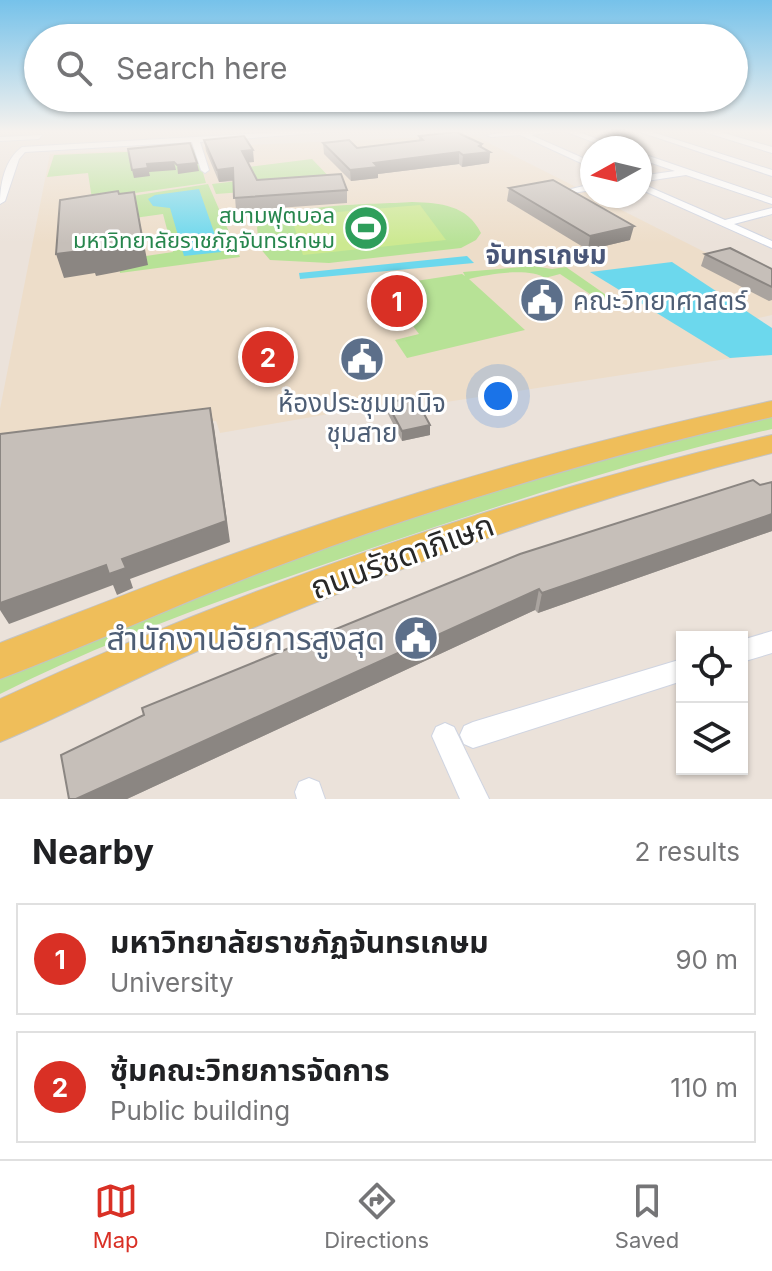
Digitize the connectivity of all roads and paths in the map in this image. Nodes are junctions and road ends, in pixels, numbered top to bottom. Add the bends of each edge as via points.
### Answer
1 (12, 168) edge
2 (676, 168) edge
3 (687, 172) junction
4 (652, 177) edge
5 (580, 189) edge
6 (572, 190) edge
7 (652, 191) edge
8 (768, 197) edge
9 (0, 201) edge
10 (772, 211) edge
11 (724, 223) junction
12 (772, 245) edge
13 (772, 409) edge
14 (772, 444) edge
15 (772, 642) edge
16 (748, 649) edge
17 (0, 661) edge
18 (676, 672) edge
19 (0, 721) edge
20 (473, 735) dead end
21 (445, 736) dead end
22 (475, 799) edge

1 - 9 street
2 - 3 street
3 - 4 street
3 - 8 street
5 - 6 street
7 - 11 street
10 - 11 street
11 - 12 street
13 - 17 main road, ถนนรัชดาภิเษก via 685,428 414,505
14 - 19 main road, ถนนรัชดาภิเษก via 462,533 176,641
15 - 16 street
18 - 20 street
21 - 22 street

